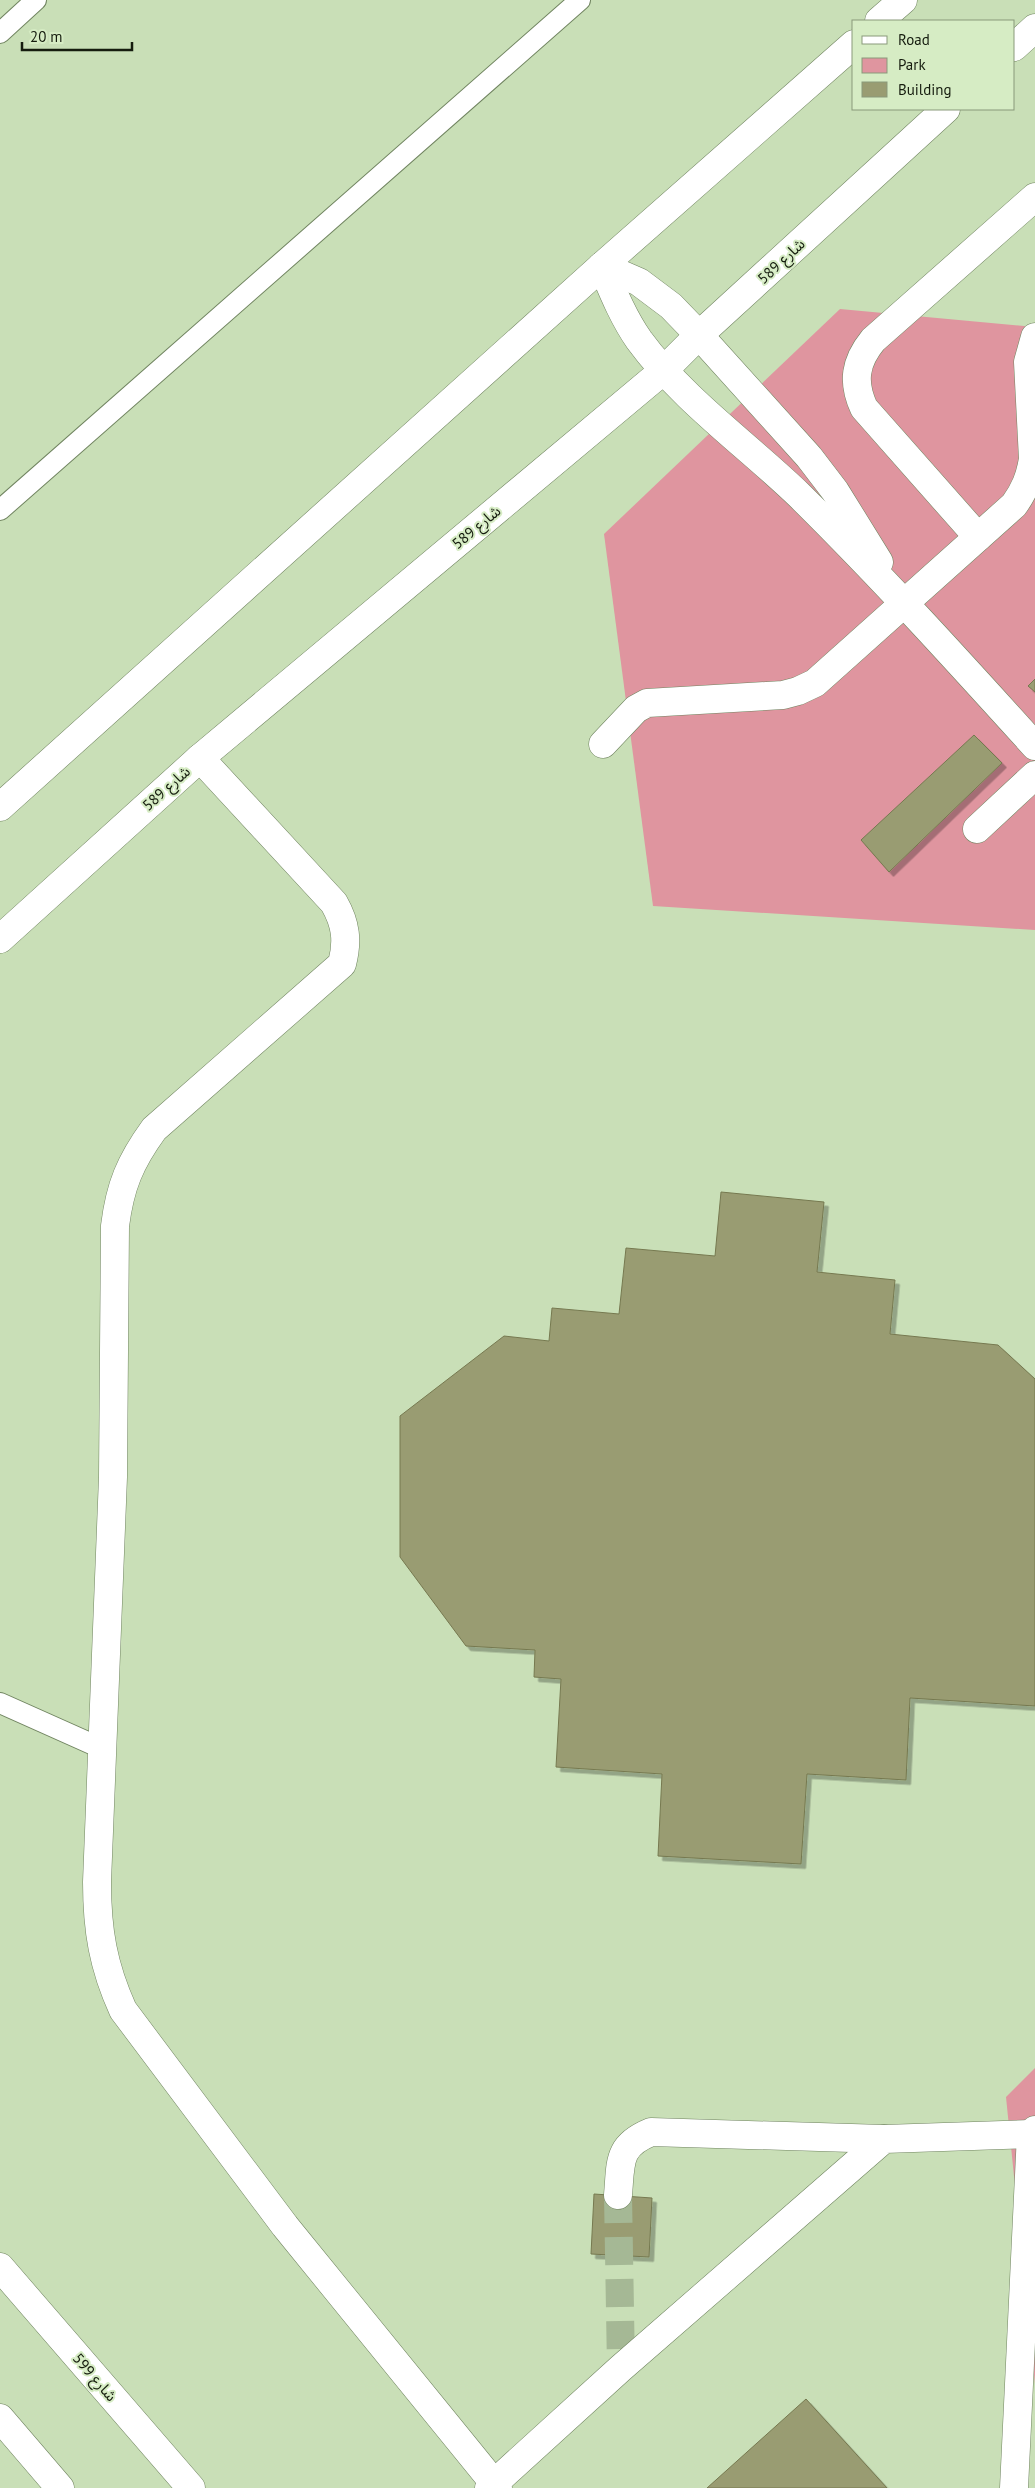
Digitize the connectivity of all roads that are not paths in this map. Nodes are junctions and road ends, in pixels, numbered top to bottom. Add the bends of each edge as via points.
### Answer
1 (36, 0) edge
2 (580, 0) edge
3 (904, 0) edge
4 (880, 20) edge
5 (1035, 28) edge
6 (0, 33) edge
7 (852, 46) edge
8 (1015, 46) edge
9 (945, 110) edge
10 (1035, 197) edge
11 (602, 266) junction
12 (699, 335) junction
13 (1035, 338) edge
14 (664, 370) junction
15 (0, 510) edge
16 (978, 537) junction
17 (904, 602) junction
18 (602, 744) dead end
19 (1035, 746) edge
20 (200, 758) junction
21 (1035, 775) edge
22 (0, 807) edge
23 (977, 829) dead end
24 (0, 939) edge
25 (0, 1703) edge
26 (104, 1749) junction
27 (1033, 2132) edge
28 (884, 2138) junction
29 (618, 2196) tunnel mouth
30 (0, 2267) edge
31 (0, 2418) edge
32 (494, 2486) edge
33 (60, 2488) edge
34 (191, 2488) edge
35 (1014, 2488) edge
36 (1035, 2488) edge

1 - 6 lane
2 - 15 lane
3 - 4 street
5 - 8 street
7 - 11 street
9 - 12 street, شارع 589
10 - 16 street via 873,340 863,352 858,366 858,395 864,408
11 - 12 street via 638,282 671,306
11 - 14 street via 618,304 639,339
11 - 22 street
12 - 14 street, شارع 589
12 - 17 street via 809,457 835,491
13 - 16 street via 1028,362 1031,475 1014,505
14 - 17 street via 799,495
14 - 20 street, شارع 589
16 - 17 street
17 - 18 street via 824,675 798,691 783,695 647,703 636,709
17 - 19 street
20 - 24 street, شارع 589
20 - 26 street via 334,903 342,917 346,949 342,964 154,1130 138,1150 119,1198 115,1226 113,1477
21 - 23 street
25 - 26 lane
26 - 32 street via 97,1916 108,1973 123,2010 285,2226
27 - 28 street
27 - 35 street
28 - 29 street via 651,2132 634,2139 621,2154
28 - 32 street via 621,2368
30 - 34 street, شارع 599
31 - 33 street
35 - 36 street

